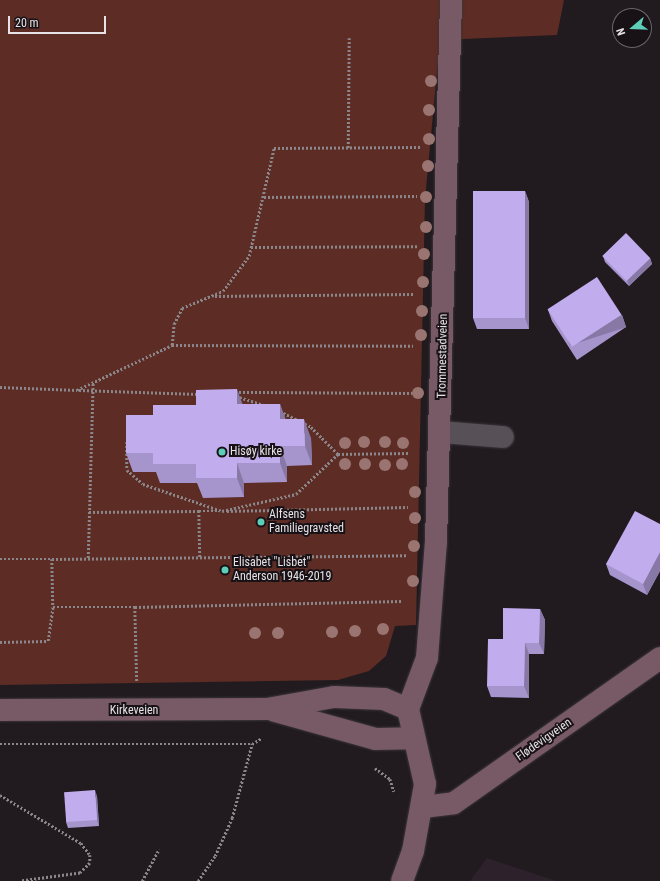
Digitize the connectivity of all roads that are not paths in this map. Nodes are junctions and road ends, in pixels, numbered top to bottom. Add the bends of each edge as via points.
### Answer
1 (451, 0) edge
2 (441, 432) junction
3 (503, 437) dead end
4 (660, 658) edge
5 (267, 709) junction
6 (408, 709) junction
7 (0, 710) edge
8 (414, 738) junction
9 (423, 807) junction
10 (402, 881) edge

1 - 2 main road, Trommestadveien
2 - 3 street
2 - 6 main road, Trommestadveien via 427,658
4 - 9 main road, Flødevigveien via 454,803
5 - 6 main road, Kirkeveien via 334,697 384,699
5 - 7 main road, Kirkeveien
5 - 8 main road, Kirkeveien via 375,739
6 - 8 main road
8 - 9 main road via 426,784
9 - 10 main road

